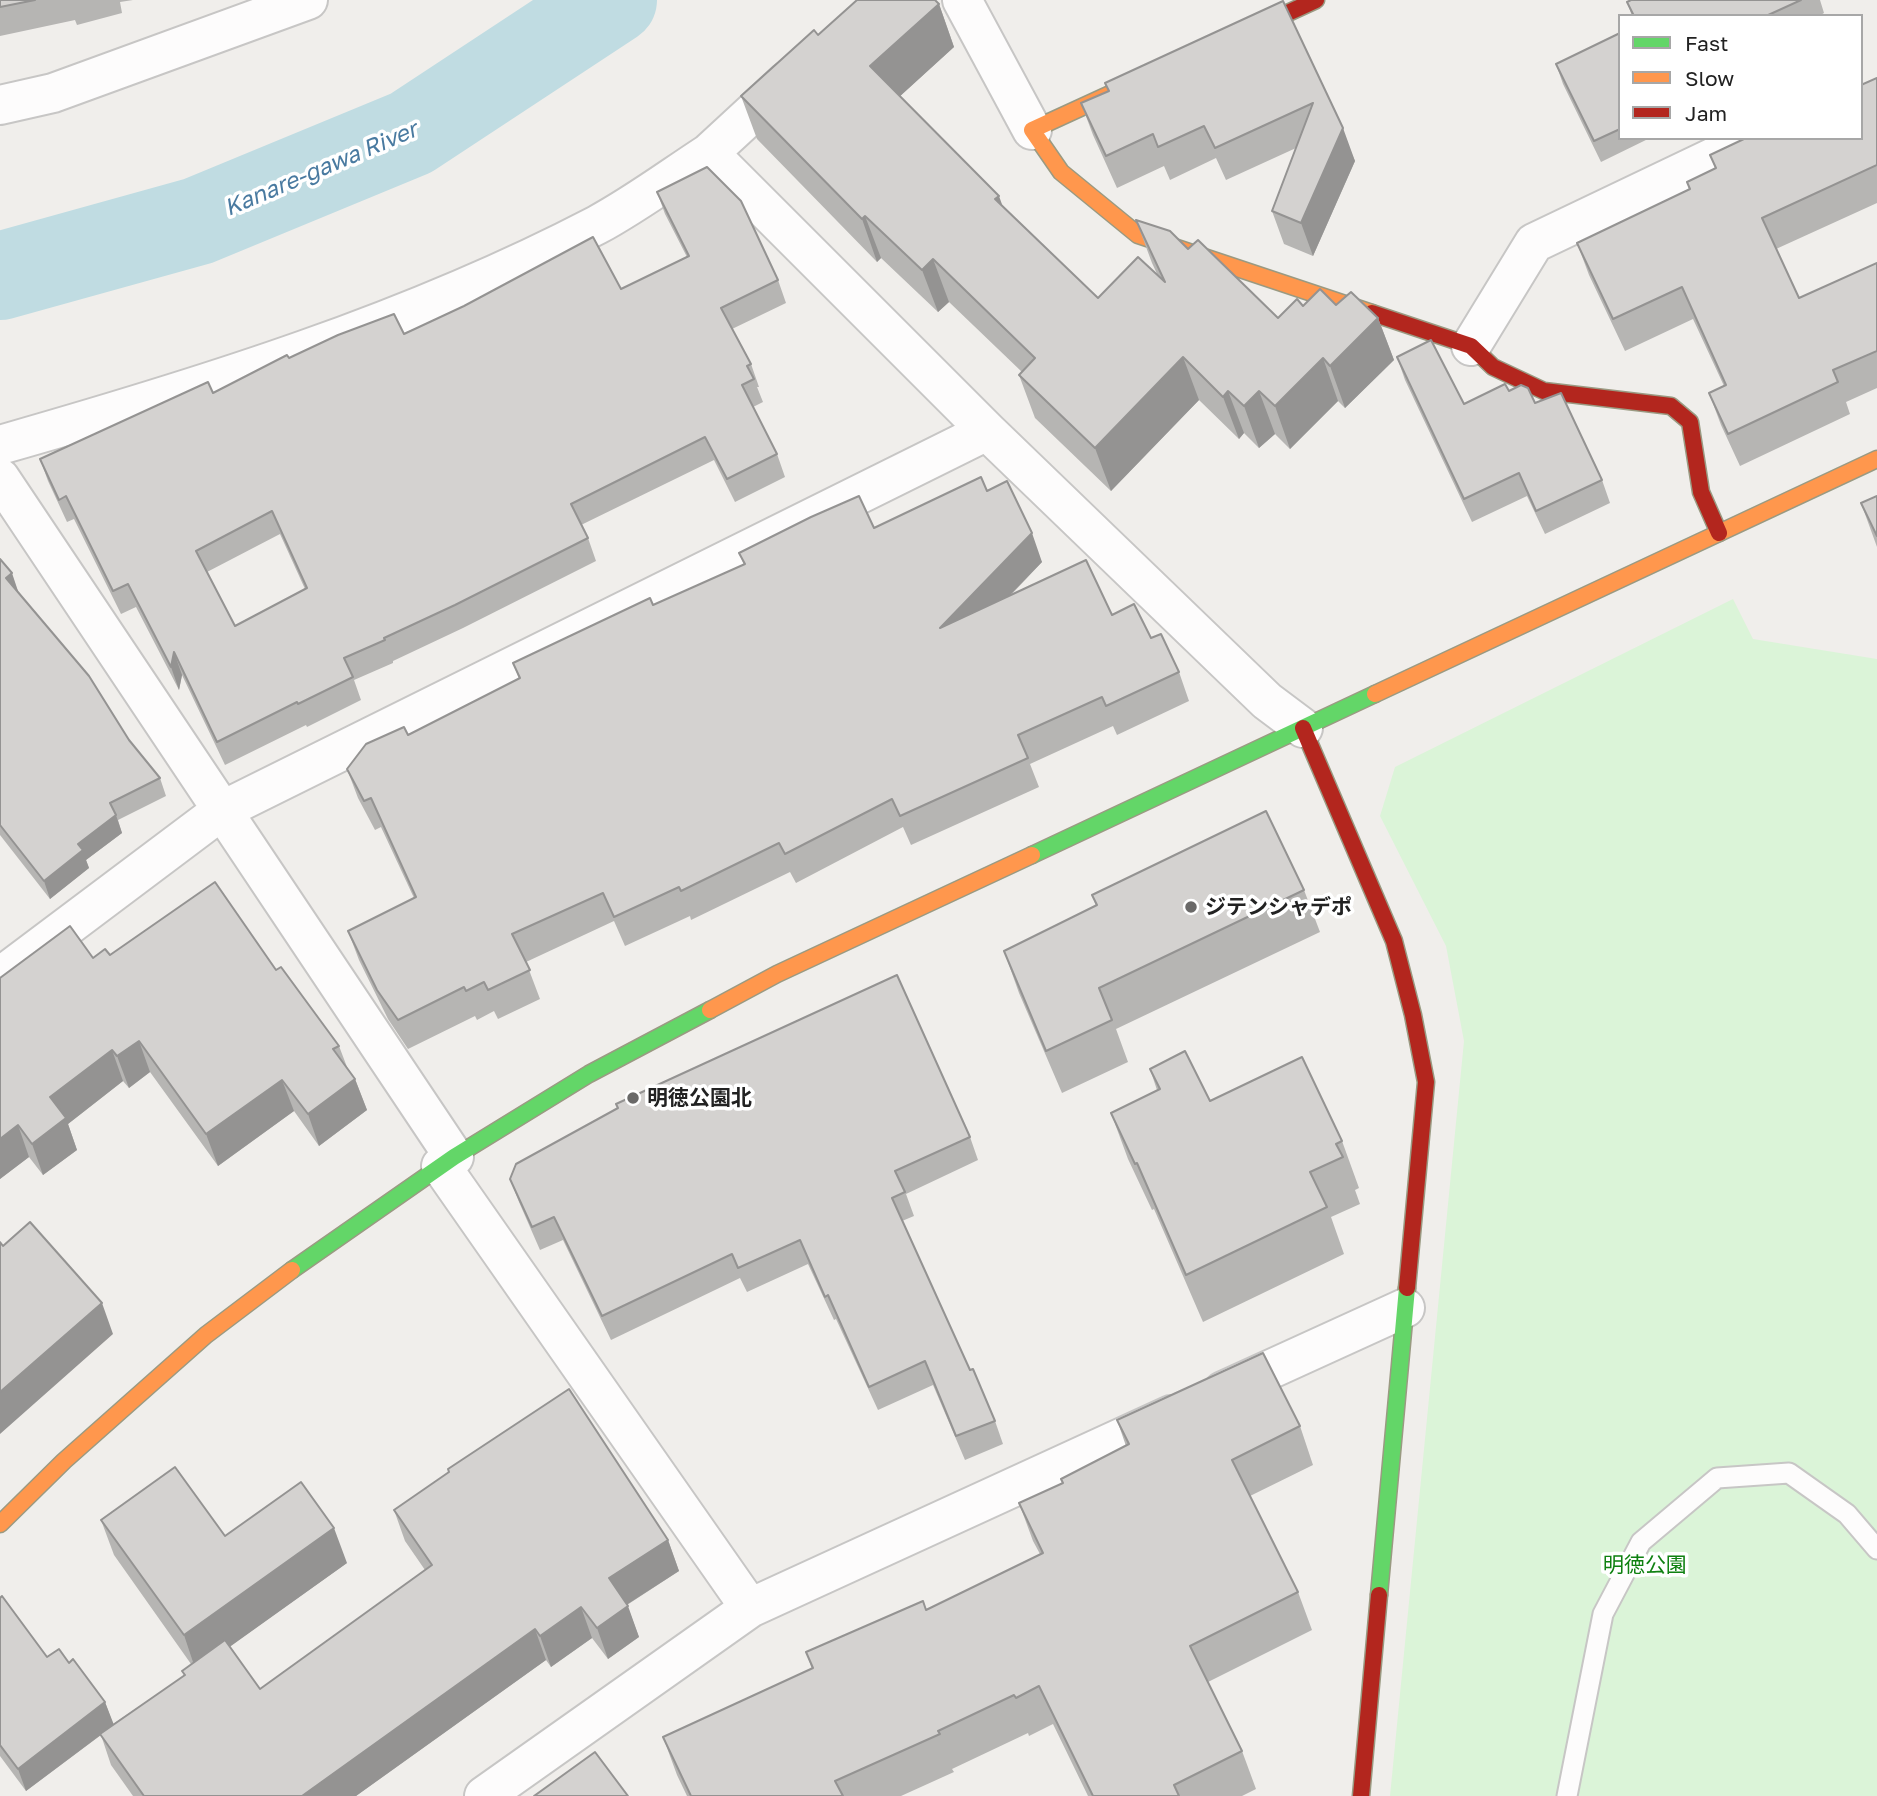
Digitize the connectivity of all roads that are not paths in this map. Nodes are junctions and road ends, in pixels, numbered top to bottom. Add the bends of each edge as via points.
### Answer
1 (308, 0) edge
2 (962, 0) edge
3 (1293, 5) edge
4 (1222, 43) edge
5 (810, 61) edge
6 (1146, 78) edge
7 (0, 105) edge
8 (1032, 130) junction
9 (1750, 140) edge
10 (709, 153) junction
11 (1471, 346) junction
12 (987, 431) junction
13 (0, 445) edge
14 (1877, 459) edge
15 (0, 478) edge
16 (1719, 533) junction
17 (1303, 728) junction
18 (221, 811) junction
19 (0, 977) edge
20 (447, 1162) junction
21 (1405, 1308) junction
22 (0, 1524) edge
23 (1877, 1549) edge
24 (750, 1608) junction
25 (484, 1796) edge
26 (1361, 1796) edge
27 (1567, 1796) edge

1 - 7 street via 53,93
2 - 8 street
3 - 4 street
5 - 10 street
6 - 8 street
8 - 11 street via 1061,172 1138,235
9 - 11 street via 1534,243
10 - 12 street
10 - 13 street via 599,224 468,287 328,341 141,404
11 - 16 street via 1493,367 1544,391 1671,406 1690,422 1701,492
12 - 17 street via 1267,701
12 - 18 street
14 - 16 street
15 - 18 street
16 - 17 street
17 - 20 street via 777,974 590,1074
17 - 21 street via 1394,941 1426,1082
18 - 19 street
18 - 20 street
20 - 22 street via 206,1335
20 - 24 street
21 - 24 street
21 - 26 street
23 - 27 lane via 1847,1514 1789,1473 1717,1478 1641,1542 1603,1614
24 - 25 street

